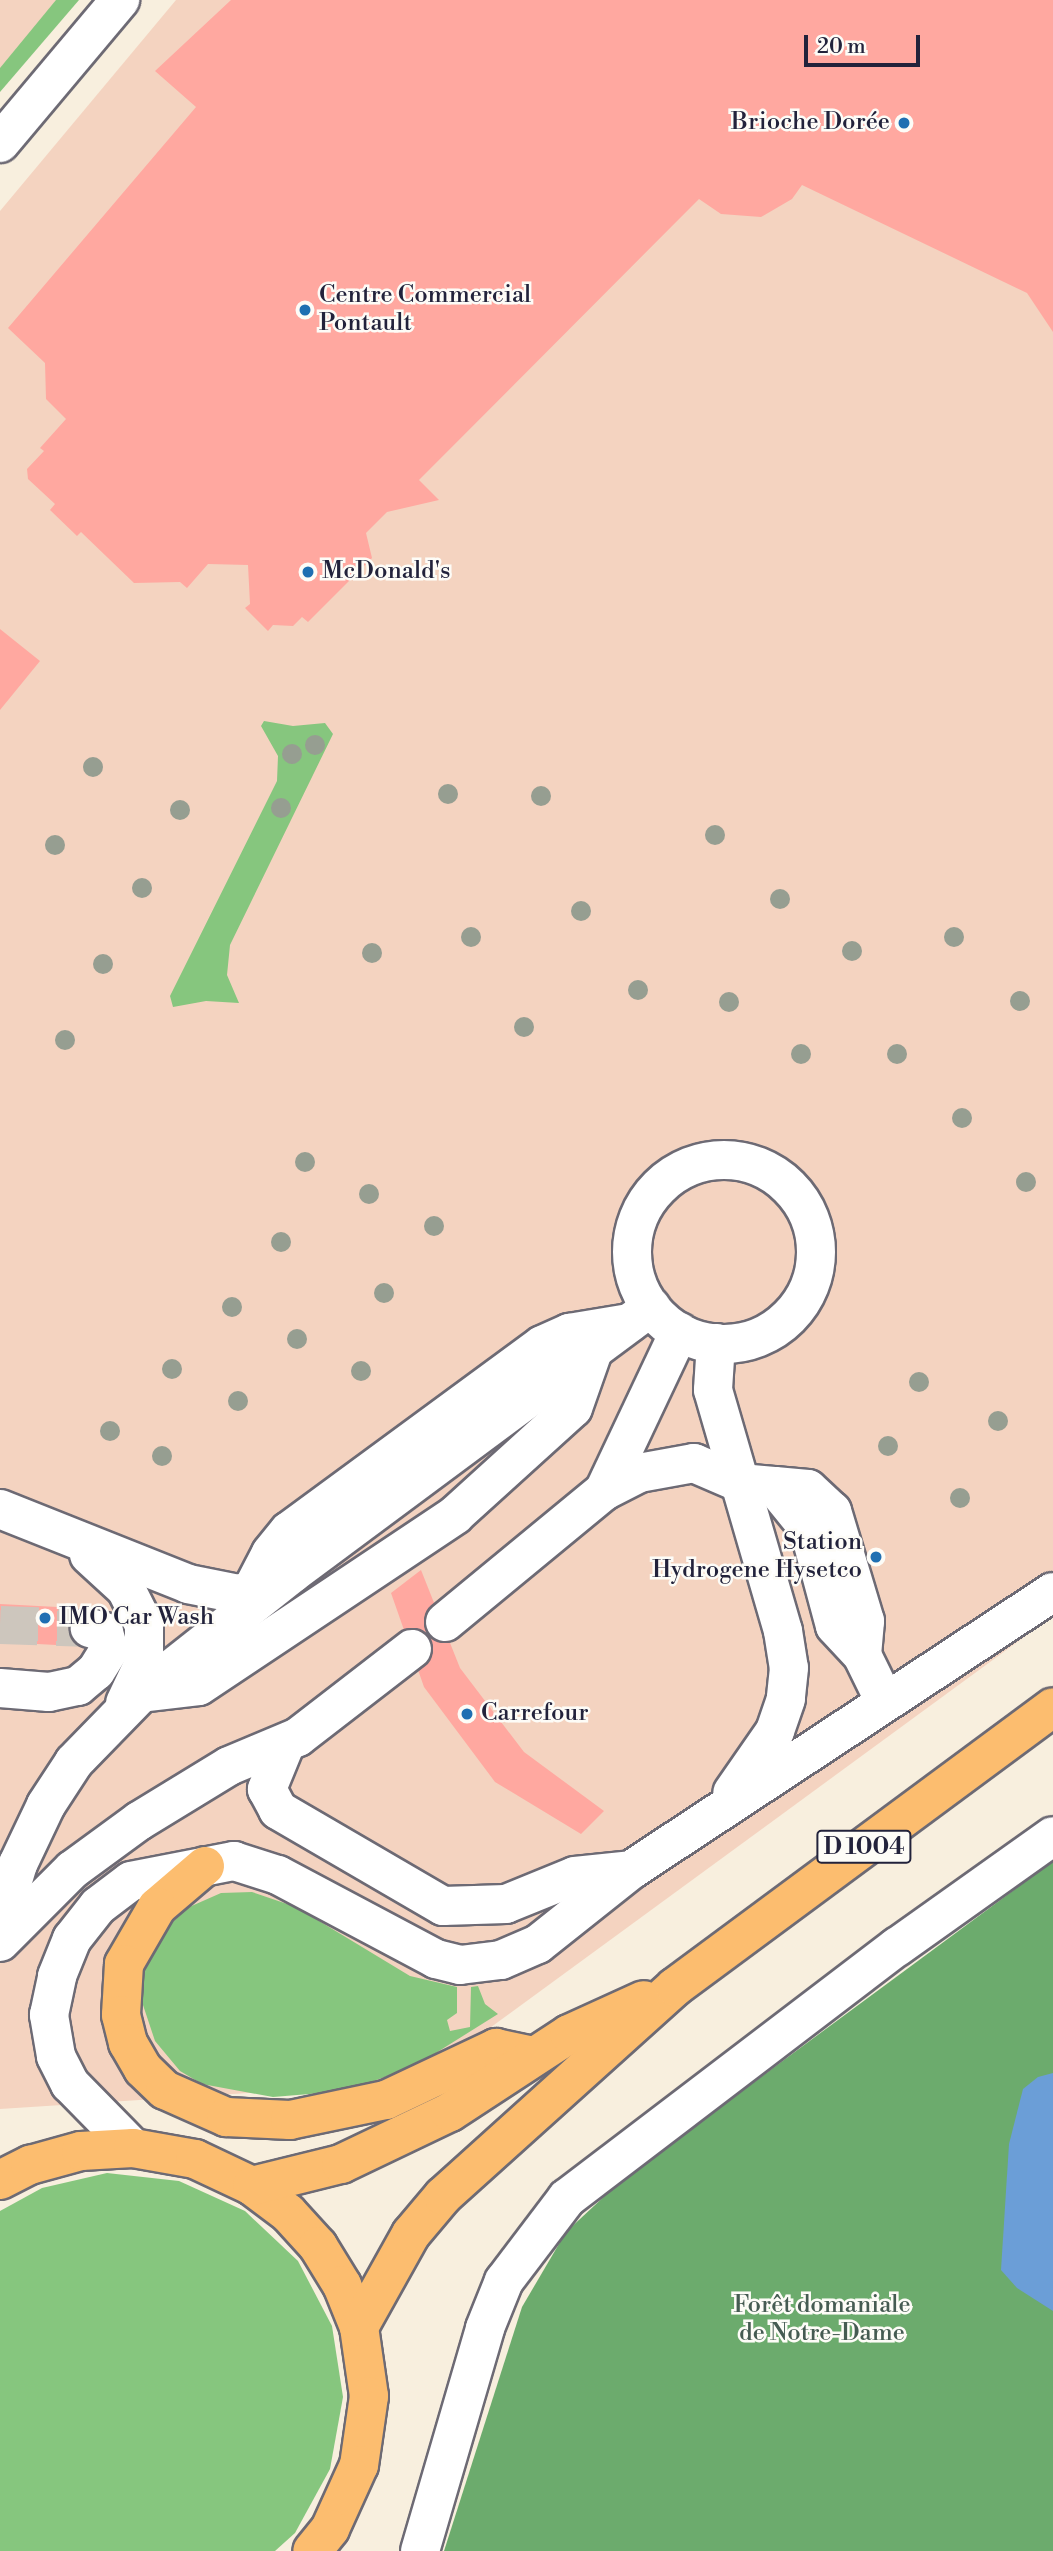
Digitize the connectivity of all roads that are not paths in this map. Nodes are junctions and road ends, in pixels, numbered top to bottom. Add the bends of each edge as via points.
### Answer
1 (120, 0) edge
2 (0, 143) edge
3 (643, 1314) junction
4 (679, 1332) junction
5 (716, 1343) junction
6 (592, 1354) junction
7 (757, 1485) junction
8 (604, 1491) junction
9 (0, 1509) edge
10 (75, 1541) junction
11 (1053, 1592) edge
12 (245, 1604) junction
13 (445, 1622) dead end
14 (90, 1628) dead end
15 (412, 1649) dead end
16 (0, 1688) edge
17 (141, 1693) junction
18 (885, 1702) junction
19 (1053, 1707) edge
20 (285, 1745) junction
21 (85, 1750) junction
22 (695, 1827) junction
23 (1053, 1836) edge
24 (205, 1866) junction
25 (631, 1870) junction
26 (0, 1923) edge
27 (0, 1942) edge
28 (675, 1987) junction
29 (530, 2055) junction
30 (133, 2148) junction
31 (0, 2180) edge
32 (252, 2186) junction
33 (359, 2327) junction
34 (312, 2551) edge
35 (420, 2551) edge

1 - 2 street
3 - 4 street
3 - 5 street via 632,1253 638,1222 653,1194 677,1173 706,1162 738,1161 767,1171 792,1189 811,1221 816,1249 812,1278 805,1296 780,1325 745,1341
3 - 6 street
3 - 12 street via 569,1333 542,1345 289,1531
4 - 5 street
4 - 8 street
5 - 7 street via 711,1379
6 - 12 street
6 - 17 street via 573,1408 455,1515 199,1686
7 - 8 street via 685,1462 639,1473
7 - 18 street via 808,1489 832,1511 864,1622 862,1655
7 - 22 street via 789,1684 775,1731 756,1762 732,1793
8 - 13 street
9 - 10 street
10 - 12 street
10 - 21 street via 133,1598 147,1642 134,1688
11 - 18 street
12 - 17 street
14 - 16 street via 104,1632 109,1650 96,1671 78,1686 49,1692
15 - 20 street
17 - 21 street
18 - 22 street
19 - 28 main road, D 1004
20 - 25 street via 268,1789 278,1810 443,1906 506,1904 575,1875
20 - 27 street via 229,1766 139,1821 72,1870
21 - 26 street via 31,1833
22 - 25 street
23 - 35 street via 897,1947 560,2206 504,2281 485,2329
24 - 25 street via 234,1861 278,1875 407,1947 436,1959 471,1965 501,1960 538,1944
24 - 29 main road via 157,1907 124,1964 121,2015 128,2043 143,2069 164,2090 226,2117 290,2120 386,2100 496,2048
24 - 30 street via 131,1881 98,1906 72,1938 57,1976 49,2015 56,2056 70,2084
28 - 29 main road, D 1004
28 - 33 main road, D 1004 via 443,2196 411,2234
29 - 32 main road, D 1004 via 450,2112 341,2164
30 - 31 main road via 80,2151 30,2165
30 - 32 main road via 195,2159
32 - 33 main road via 288,2213 318,2246 342,2285
33 - 34 main road via 369,2396 359,2465 330,2529

